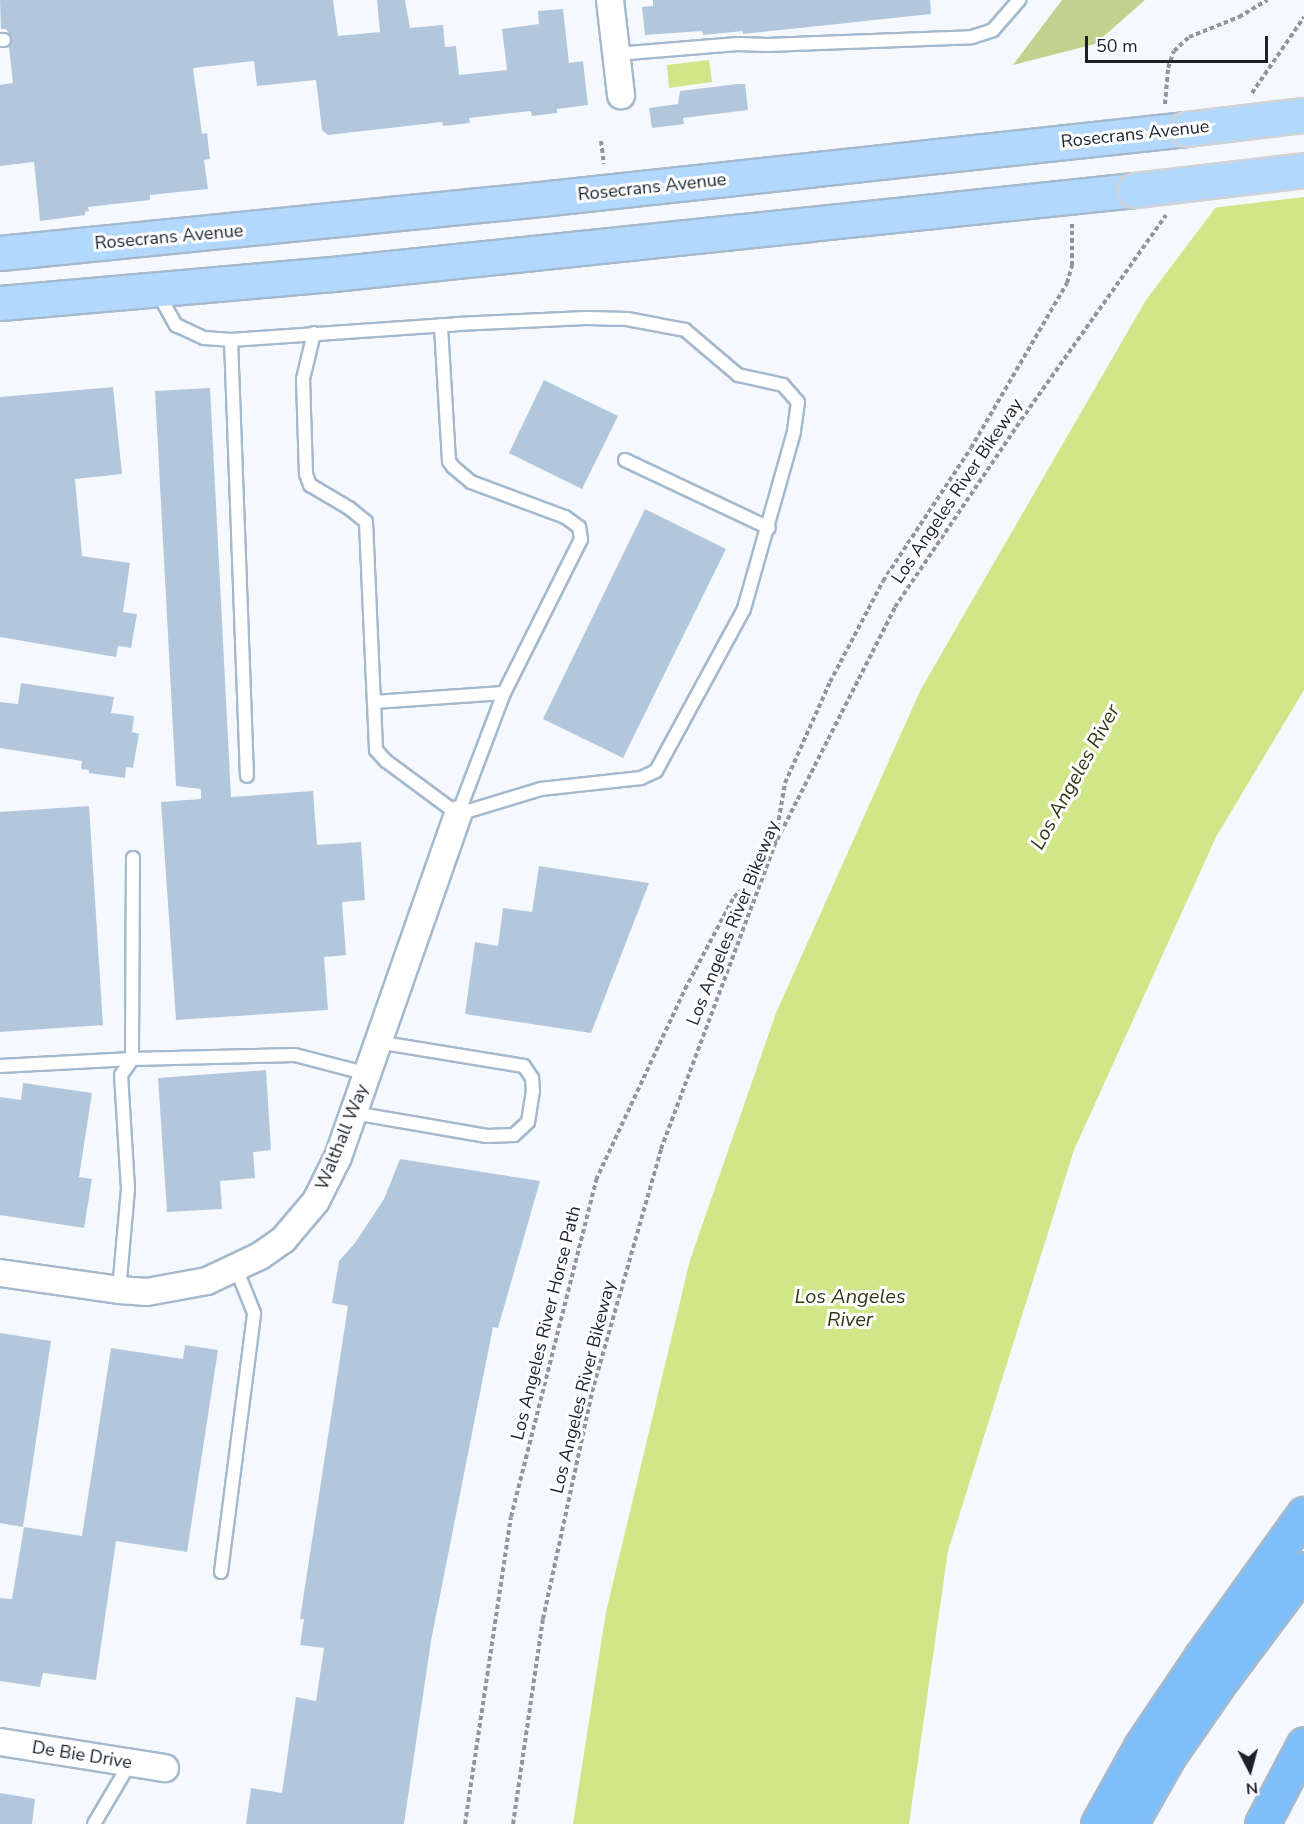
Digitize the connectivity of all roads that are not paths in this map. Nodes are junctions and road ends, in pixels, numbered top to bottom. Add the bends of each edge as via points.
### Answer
1 (610, 0) edge
2 (1019, 0) edge
3 (616, 54) junction
4 (621, 95) dead end
5 (1304, 115) edge
6 (1304, 171) edge
7 (0, 253) edge
8 (156, 289) junction
9 (0, 303) edge
10 (441, 325) junction
11 (314, 333) junction
12 (231, 340) junction
13 (625, 460) dead end
14 (769, 528) junction
15 (504, 693) junction
16 (374, 702) junction
17 (247, 776) dead end
18 (458, 814) junction
19 (133, 858) dead end
20 (378, 1042) junction
21 (132, 1059) junction
22 (0, 1066) edge
23 (368, 1074) junction
24 (354, 1113) junction
25 (236, 1268) junction
26 (0, 1273) edge
27 (120, 1290) junction
28 (1304, 1514) edge
29 (1304, 1569) edge
30 (220, 1572) dead end
31 (0, 1742) edge
32 (1304, 1744) edge
33 (130, 1762) junction
34 (165, 1768) dead end
35 (94, 1824) edge
36 (1098, 1824) edge
37 (1130, 1824) edge
38 (1262, 1824) edge

1 - 3 street
2 - 3 lane via 993,30 972,37 738,44
3 - 4 street
5 - 7 main road, Rosecrans Avenue, bridge via 540,200
6 - 8 main road, bridge
8 - 9 main road
8 - 12 lane via 176,326 204,338
10 - 11 lane
10 - 14 lane via 627,319 685,330 738,375 783,385 798,402 795,432
10 - 15 lane via 449,461 453,467 471,482 565,517 579,527 581,539
11 - 12 lane
11 - 16 lane via 303,379 306,474 310,485 366,522
12 - 17 lane
13 - 14 lane
14 - 18 lane via 744,609 656,771 641,778 542,789
15 - 16 lane
15 - 18 lane
16 - 18 lane via 376,750
18 - 20 street, Walthall Way
19 - 21 lane
20 - 23 street, Walthall Way
20 - 24 lane via 524,1066 532,1078 528,1122 514,1135 487,1136
21 - 22 lane
21 - 23 lane via 295,1055
21 - 27 lane via 121,1075 128,1189
23 - 24 street, Walthall Way
24 - 25 street, Walthall Way via 316,1201 283,1240
25 - 27 street, Walthall Way via 207,1281 174,1288
25 - 30 lane via 254,1313
26 - 27 street, Walthall Way
28 - 36 highway via 1142,1745
29 - 37 highway via 1169,1755
31 - 33 street, De Bie Drive
32 - 38 highway
33 - 34 street, De Bie Drive
33 - 35 lane

